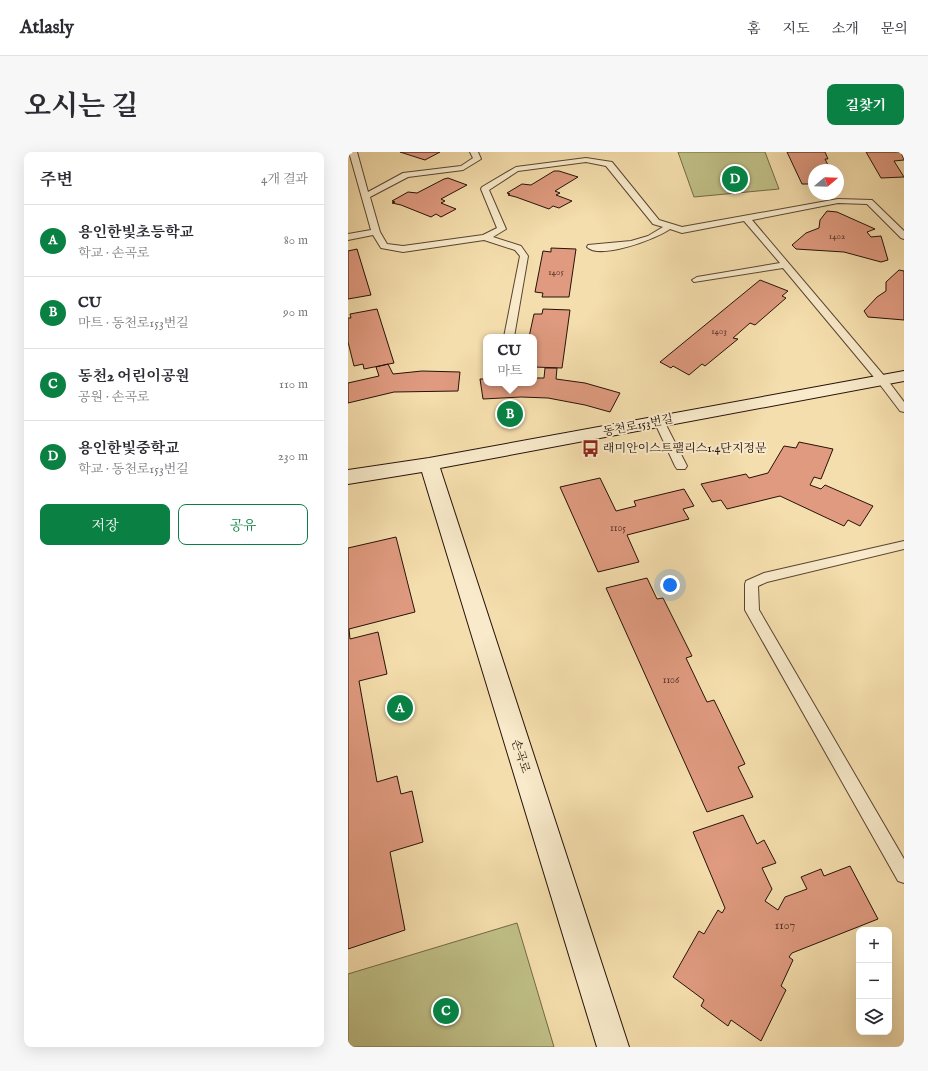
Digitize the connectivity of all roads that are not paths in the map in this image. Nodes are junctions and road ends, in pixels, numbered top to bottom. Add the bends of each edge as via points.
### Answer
1 (353, 152) edge
2 (474, 152) edge
3 (528, 161) dead end
4 (542, 166) junction
5 (407, 169) dead end
6 (419, 174) junction
7 (366, 196) junction
8 (747, 218) junction
9 (668, 227) junction
10 (376, 232) junction
11 (904, 236) edge
12 (348, 237) edge
13 (484, 237) junction
14 (591, 247) dead end
15 (786, 266) junction
16 (698, 280) dead end
17 (510, 334) edge
18 (904, 376) edge
19 (882, 380) junction
20 (904, 410) edge
21 (659, 421) junction
22 (429, 464) junction
23 (681, 466) dead end
24 (348, 477) edge
25 (904, 545) edge
26 (904, 875) edge
27 (613, 1047) edge

1 - 7 lane
2 - 6 lane via 477,159 463,168
3 - 4 lane
4 - 9 lane via 586,160 609,164 656,222
4 - 13 lane via 516,169 485,189 502,229
5 - 6 lane
6 - 7 lane via 406,175
7 - 10 lane
8 - 9 lane via 682,230
8 - 11 lane via 838,202 869,202
8 - 15 lane
9 - 14 lane via 659,234 627,245
10 - 12 lane
10 - 13 lane via 384,246 402,249
13 - 17 lane via 518,248 524,256
15 - 16 lane
15 - 19 lane
18 - 19 street, 동천로153번길
19 - 20 lane
19 - 21 street, 동천로153번길
21 - 22 street, 동천로153번길
21 - 23 lane
22 - 24 street, 동천로153번길
22 - 27 street, 손곡로
25 - 26 lane via 764,578 751,584 752,610

